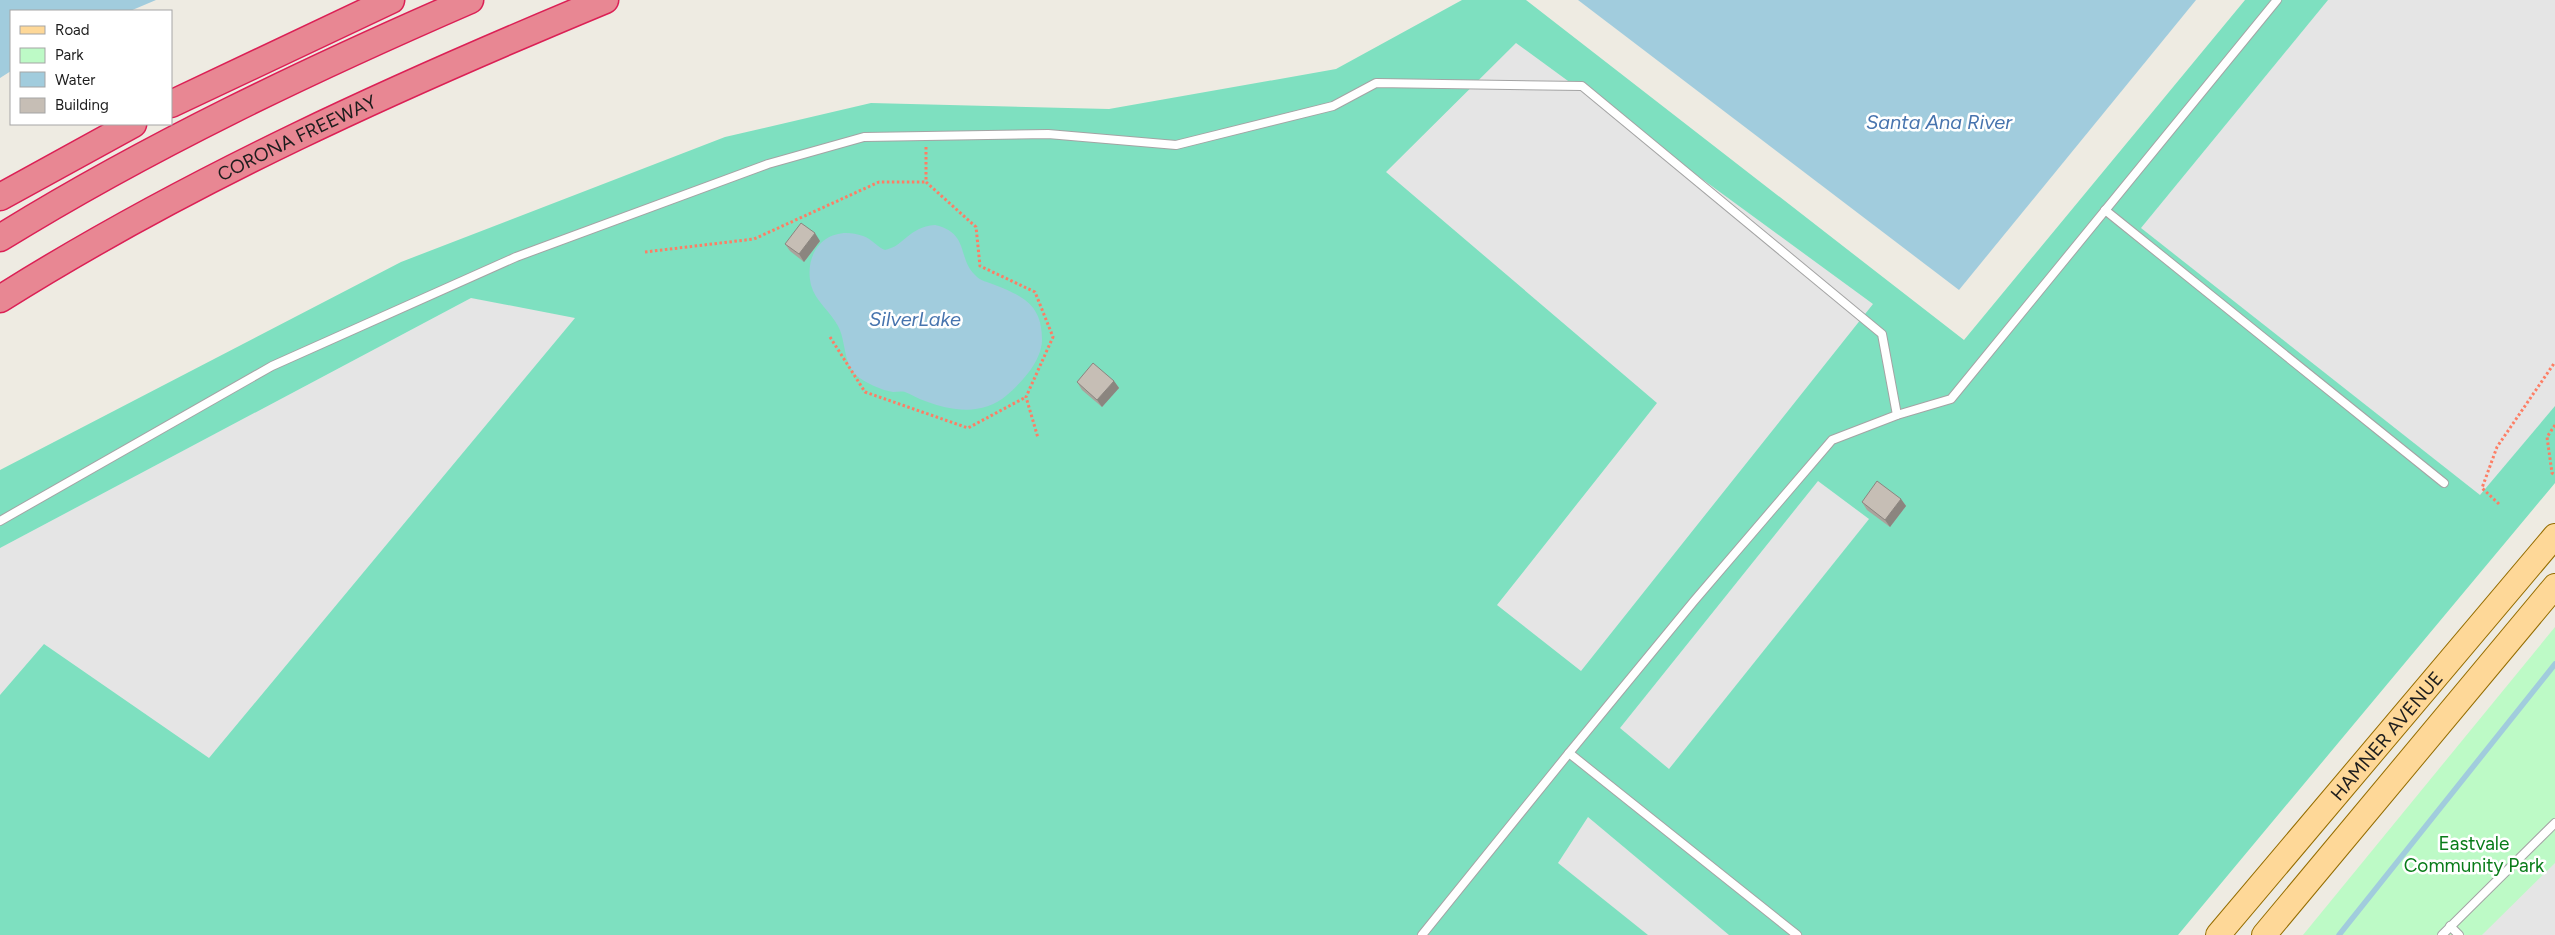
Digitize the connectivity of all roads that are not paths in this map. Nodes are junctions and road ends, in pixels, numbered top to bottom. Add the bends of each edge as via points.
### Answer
1 (391, 0) edge
2 (470, 0) edge
3 (605, 0) edge
4 (2277, 0) edge
5 (172, 104) edge
6 (131, 125) edge
7 (0, 197) edge
8 (2105, 210) junction
9 (0, 238) edge
10 (0, 298) edge
11 (1897, 415) junction
12 (2444, 483) dead end
13 (0, 521) edge
14 (2555, 536) edge
15 (2555, 586) edge
16 (1570, 753) junction
17 (2555, 823) edge
18 (2450, 926) junction
19 (1422, 935) edge
20 (1797, 935) edge
21 (2218, 935) edge
22 (2264, 935) edge
23 (2442, 935) edge
24 (2459, 935) edge

1 - 5 highway
2 - 9 highway via 380,39 163,145
3 - 10 highway, CORONA FREEWAY via 490,48 200,185
4 - 8 lane
6 - 7 highway
8 - 11 lane via 1951,399
8 - 12 lane
11 - 13 lane via 1882,334 1582,86 1376,83 1333,106 1176,145 1048,134 864,137 768,164 516,257 272,366
11 - 16 lane via 1832,440
14 - 21 main road, HAMNER AVENUE
15 - 22 main road, HAMNER AVENUE
16 - 19 lane
16 - 20 lane
17 - 18 lane
18 - 23 lane
18 - 24 lane

